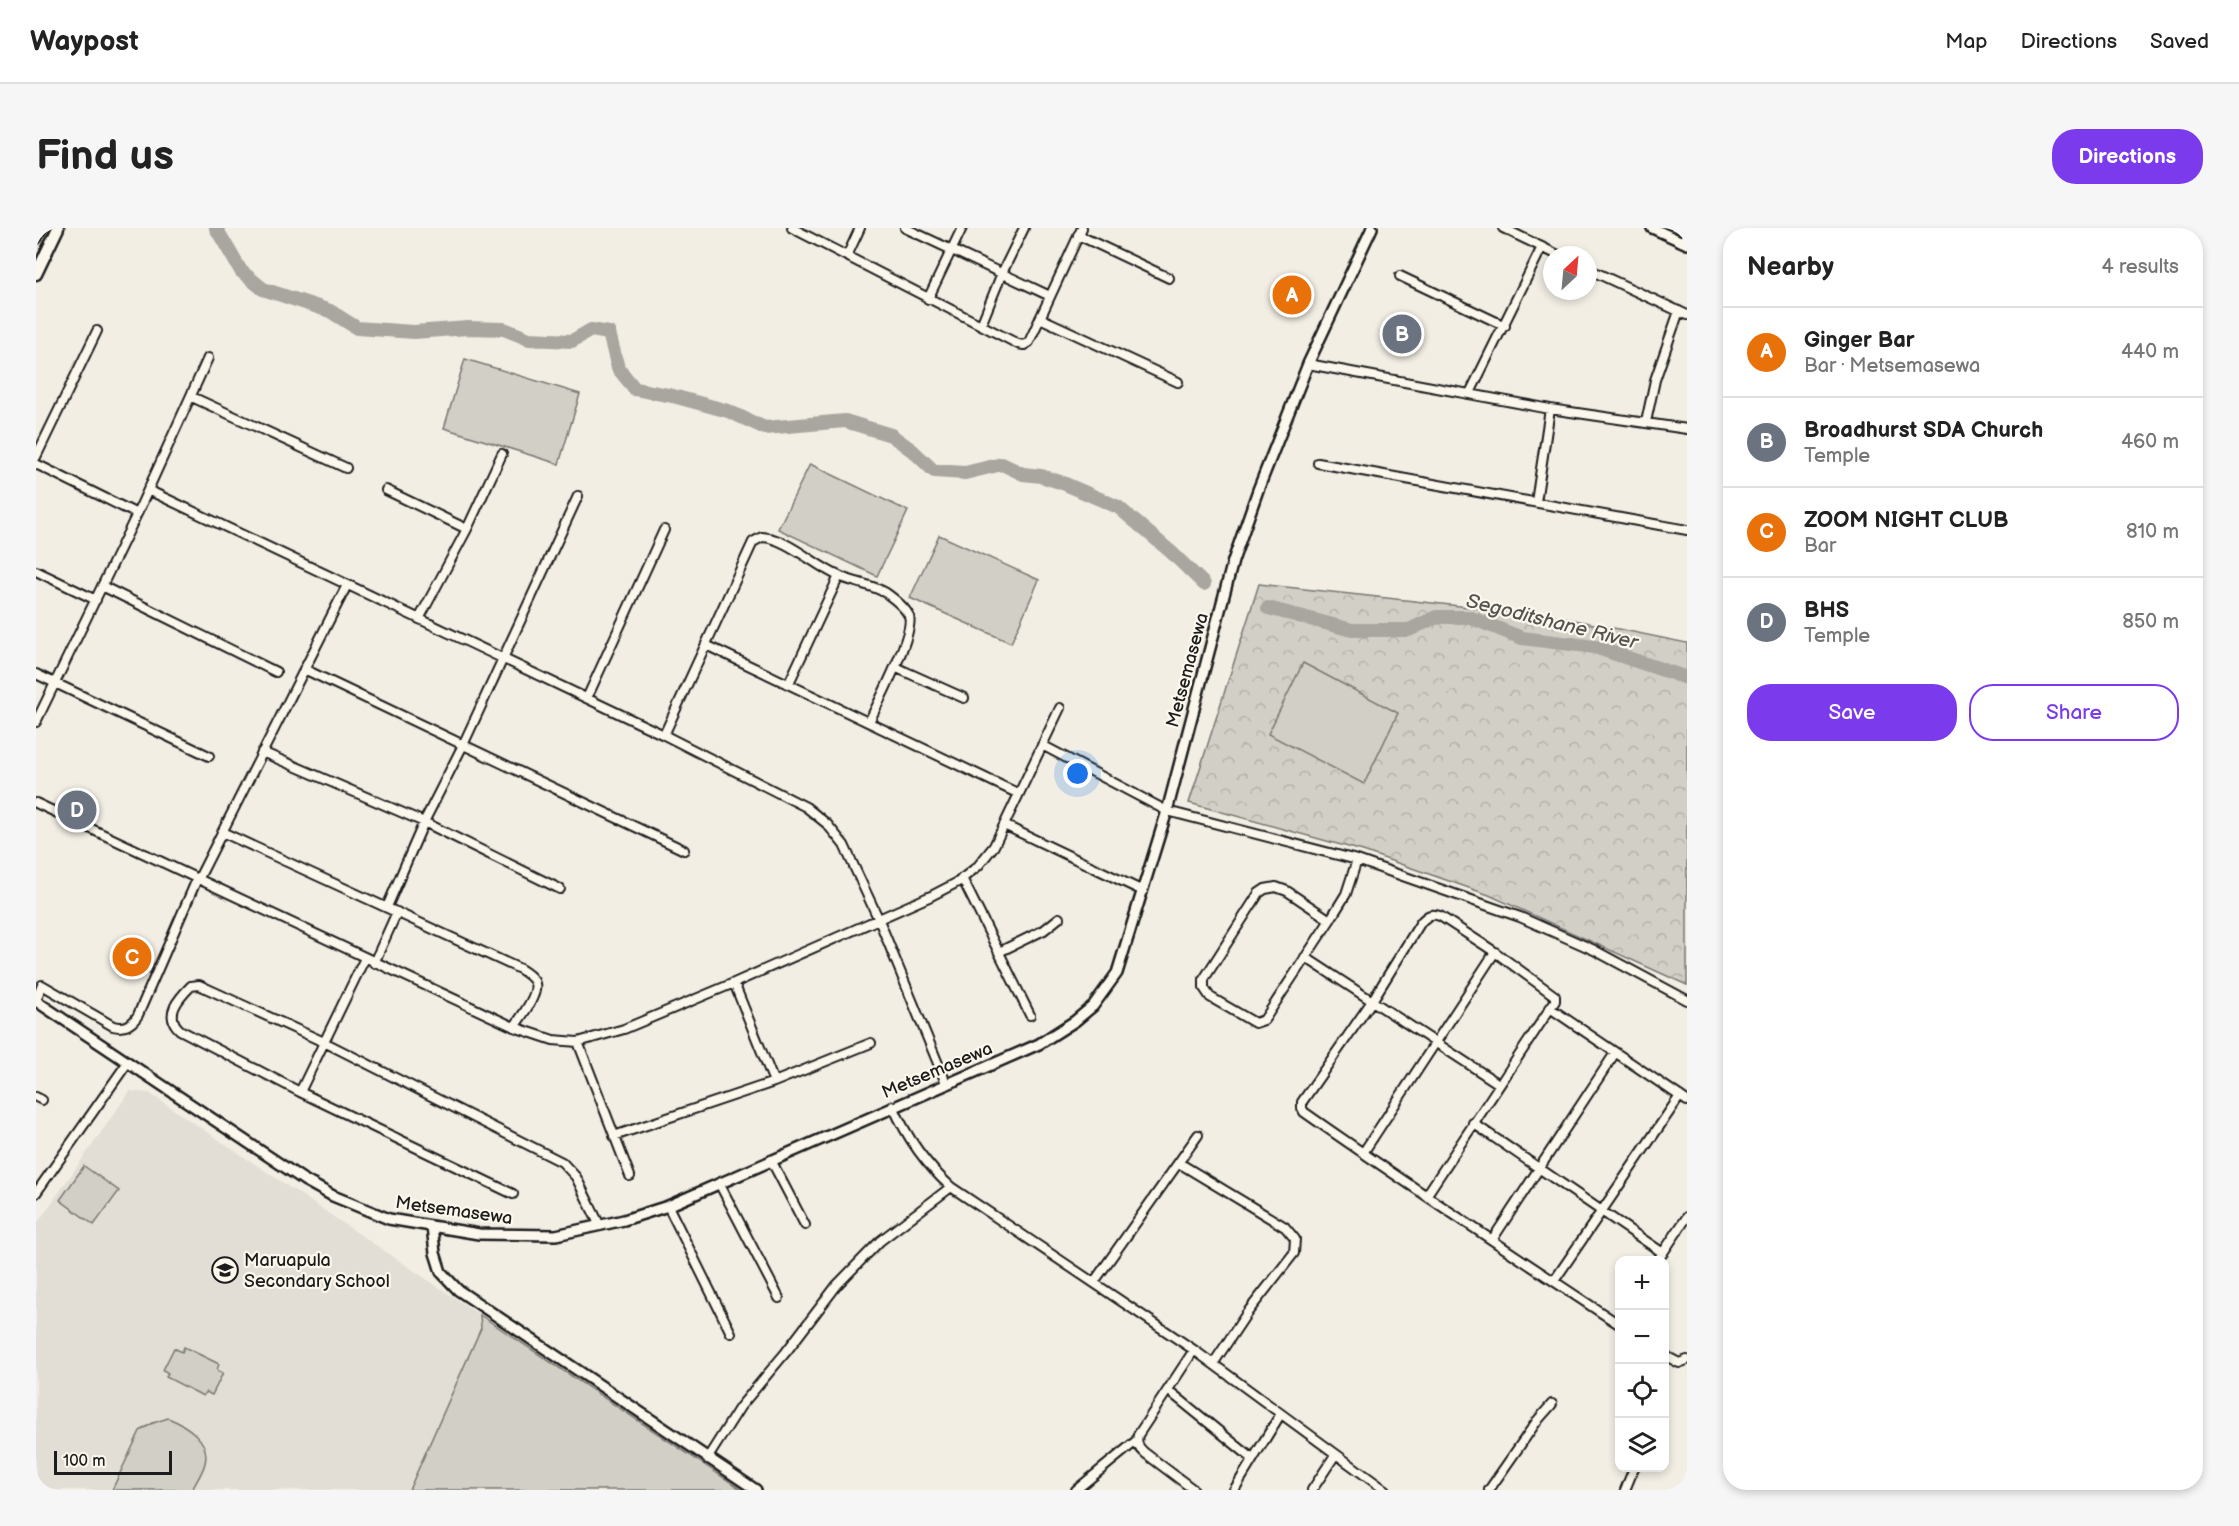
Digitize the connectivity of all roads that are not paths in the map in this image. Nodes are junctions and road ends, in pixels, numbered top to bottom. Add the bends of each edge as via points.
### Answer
1 (41, 228) edge
2 (58, 228) edge
3 (792, 228) edge
4 (860, 228) edge
5 (905, 228) edge
6 (962, 228) edge
7 (1024, 228) edge
8 (1372, 228) edge
9 (1503, 228) edge
10 (1652, 228) edge
11 (1080, 232) edge
12 (36, 238) edge
13 (1686, 240) edge
14 (1542, 248) joint
15 (951, 251) junction
16 (847, 256) junction
17 (1002, 273) junction
18 (1597, 273) edge
19 (36, 274) edge
20 (1400, 276) dead end
21 (1169, 278) dead end
22 (1050, 296) junction
23 (928, 299) junction
24 (1679, 311) junction
25 (1687, 315) edge
26 (1040, 318) junction
27 (981, 325) junction
28 (1505, 326) junction
29 (97, 331) dead end
30 (208, 358) dead end
31 (1308, 364) junction
32 (1178, 382) dead end
33 (1470, 393) junction
34 (192, 397) junction
35 (1550, 409) junction
36 (1646, 422) junction
37 (1687, 429) edge
38 (502, 454) dead end
39 (36, 457) edge
40 (1318, 463) dead end
41 (36, 464) edge
42 (346, 468) dead end
43 (148, 490) junction
44 (386, 490) dead end
45 (578, 496) dead end
46 (1536, 502) junction
47 (137, 514) junction
48 (467, 529) junction
49 (664, 530) dead end
50 (1687, 530) edge
51 (36, 571) edge
52 (839, 576) junction
53 (347, 585) junction
54 (102, 586) junction
55 (96, 600) junction
56 (419, 619) junction
57 (706, 645) junction
58 (503, 659) junction
59 (895, 667) junction
60 (304, 669) junction
61 (276, 672) dead end
62 (36, 674) edge
63 (55, 683) junction
64 (789, 683) junction
65 (587, 698) junction
66 (964, 698) dead end
67 (1060, 708) dead end
68 (869, 722) junction
69 (36, 723) edge
70 (664, 735) junction
71 (463, 745) junction
72 (1042, 746) junction
73 (262, 752) junction
74 (209, 756) dead end
75 (1019, 794) junction
76 (36, 802) edge
77 (1167, 811) junction
78 (424, 822) junction
79 (1004, 825) junction
80 (222, 832) junction
81 (684, 850) dead end
82 (1357, 860) junction
83 (962, 878) junction
84 (198, 879) junction
85 (560, 889) dead end
86 (1143, 891) junction
87 (387, 907) junction
88 (397, 912) junction
89 (1059, 918) dead end
90 (879, 920) junction
91 (1329, 920) junction
92 (999, 952) junction
93 (1495, 952) junction
94 (1305, 957) junction
95 (365, 958) junction
96 (374, 963) junction
97 (734, 983) junction
98 (1687, 1000) edge
99 (36, 1001) edge
100 (1372, 1001) junction
101 (1550, 1008) junction
102 (1030, 1015) dead end
103 (514, 1027) junction
104 (578, 1042) junction
105 (326, 1043) junction
106 (870, 1043) dead end
107 (1436, 1043) junction
108 (1615, 1053) junction
109 (128, 1062) junction
110 (774, 1082) junction
111 (946, 1083) junction
112 (1498, 1084) junction
113 (300, 1092) junction
114 (1684, 1099) edge
115 (893, 1106) junction
116 (1473, 1123) junction
117 (1198, 1135) dead end
118 (614, 1136) junction
119 (1363, 1153) junction
120 (771, 1160) junction
121 (1179, 1163) junction
122 (1540, 1168) junction
123 (630, 1176) dead end
124 (719, 1183) junction
125 (951, 1187) junction
126 (36, 1193) edge
127 (513, 1194) dead end
128 (1426, 1196) junction
129 (668, 1206) junction
130 (1602, 1211) junction
131 (1687, 1217) edge
132 (804, 1225) dead end
133 (432, 1226) junction
134 (600, 1227) junction
135 (1492, 1240) junction
136 (1663, 1253) junction
137 (1661, 1256) edge
138 (1554, 1281) junction
139 (1094, 1282) junction
140 (780, 1298) dead end
141 (1615, 1320) edge
142 (731, 1333) dead end
143 (1194, 1350) junction
144 (1669, 1357) edge
145 (1687, 1360) edge
146 (1213, 1364) junction
147 (1168, 1390) junction
148 (1552, 1404) dead end
149 (1281, 1415) junction
150 (1136, 1441) junction
151 (1335, 1455) junction
152 (707, 1459) junction
153 (1253, 1459) junction
154 (1632, 1472) edge
155 (1080, 1489) edge
156 (756, 1490) edge
157 (1194, 1490) edge
158 (1234, 1490) edge
159 (1312, 1490) edge
160 (1384, 1490) edge
161 (1489, 1490) edge
162 (1625, 1490) edge

1 - 12 main road
2 - 19 main road
3 - 16 street
4 - 16 street
5 - 15 street
6 - 15 street
7 - 17 street
8 - 31 street, Metsemasewa
9 - 14 street
10 - 13 street
11 - 21 street
11 - 22 street
14 - 28 street
15 - 17 street
15 - 23 street
16 - 23 street
17 - 22 street
17 - 27 street
18 - 24 street
20 - 28 street
22 - 26 street
23 - 27 street
24 - 25 street
24 - 36 street via 1655,380
26 - 27 street via 1024,345
26 - 32 street
28 - 33 street
29 - 39 street
30 - 34 street
31 - 33 street
31 - 77 street, Metsemasewa via 1233,561
33 - 35 street
34 - 42 street
34 - 43 street
35 - 36 street
35 - 46 street
36 - 37 street
38 - 48 street
40 - 46 street
41 - 47 street
43 - 47 street
43 - 53 street
44 - 48 street
45 - 58 street
46 - 50 street
47 - 54 street
48 - 56 street
49 - 65 street
51 - 55 street
52 - 57 street via 778,541 758,538
52 - 59 street via 886,593 909,615 910,627
52 - 64 street
53 - 56 street
53 - 60 street
54 - 55 street
54 - 61 street
55 - 63 street
56 - 58 street
57 - 64 street
57 - 70 street
58 - 65 street
58 - 71 street
59 - 66 street
59 - 68 street
60 - 71 street
60 - 73 street
62 - 63 street
63 - 69 street
63 - 74 street
64 - 68 street
65 - 70 street
67 - 72 street
68 - 75 street
70 - 90 street via 783,794 827,824 844,845
71 - 78 street
71 - 81 street
72 - 75 street
72 - 77 street
73 - 78 street
73 - 80 street
75 - 79 street
76 - 84 street
77 - 82 street
77 - 86 street, Metsemasewa
78 - 85 street
78 - 87 street
79 - 83 street via 994,846
79 - 86 street
80 - 84 street
80 - 87 street
82 - 91 street via 1346,894
82 - 98 street via 1520,917 1594,950
83 - 90 street
83 - 92 street
84 - 95 street
84 - 99 street via 138,1015 130,1025 113,1026 42,985
86 - 111 street, Metsemasewa via 1117,973 1093,1006 1039,1044
87 - 88 street
88 - 96 street
88 - 103 street via 532,977 536,992
89 - 92 street via 1044,930
90 - 97 street
90 - 111 street
91 - 94 street
91 - 94 street via 1287,891 1265,889 1204,979 1204,988 1210,997 1237,1014 1259,1022
92 - 102 street
93 - 100 street via 1440,916 1428,915
93 - 101 street via 1552,992 1555,996
93 - 107 street
94 - 100 street
95 - 96 street
95 - 105 street
96 - 103 street
97 - 104 street via 624,1029
97 - 110 street
99 - 109 street, Metsemasewa
100 - 107 street
100 - 119 street via 1302,1102 1304,1112
101 - 108 street
101 - 112 street
103 - 104 street via 553,1040
104 - 118 street
105 - 113 street
105 - 113 street via 200,985 191,986 175,1005 171,1016 180,1030
105 - 134 street via 562,1162 576,1177
106 - 110 street
107 - 112 street
107 - 119 street
108 - 114 street
108 - 122 street
109 - 126 street
109 - 133 street, Metsemasewa via 333,1196 388,1219
110 - 118 street
111 - 115 street, Metsemasewa
112 - 116 street
113 - 127 street
114 - 130 street
115 - 120 street, Metsemasewa
115 - 125 street via 926,1162
116 - 122 street
116 - 128 street
117 - 121 street
118 - 123 street
119 - 128 street
120 - 124 street, Metsemasewa
120 - 132 street
121 - 139 street
121 - 146 street via 1285,1227 1295,1239 1294,1252
122 - 130 street
122 - 135 street
124 - 129 street, Metsemasewa
124 - 140 street
125 - 139 street
125 - 152 street via 880,1240 837,1285 740,1407
128 - 135 street
129 - 134 street, Metsemasewa
129 - 142 street
130 - 136 street
130 - 138 street
131 - 136 street
133 - 134 street, Metsemasewa via 479,1234 518,1235 556,1235
133 - 152 street via 441,1272 458,1290
135 - 138 street
136 - 137 street
138 - 141 street
139 - 143 street
143 - 146 street
143 - 147 street
144 - 145 street via 1679,1363
146 - 149 street
147 - 150 street
147 - 153 street
148 - 161 street
149 - 151 street
149 - 153 street
150 - 155 street
150 - 157 street via 1144,1453
151 - 159 street
151 - 160 street
152 - 156 street
153 - 158 street
154 - 162 street

